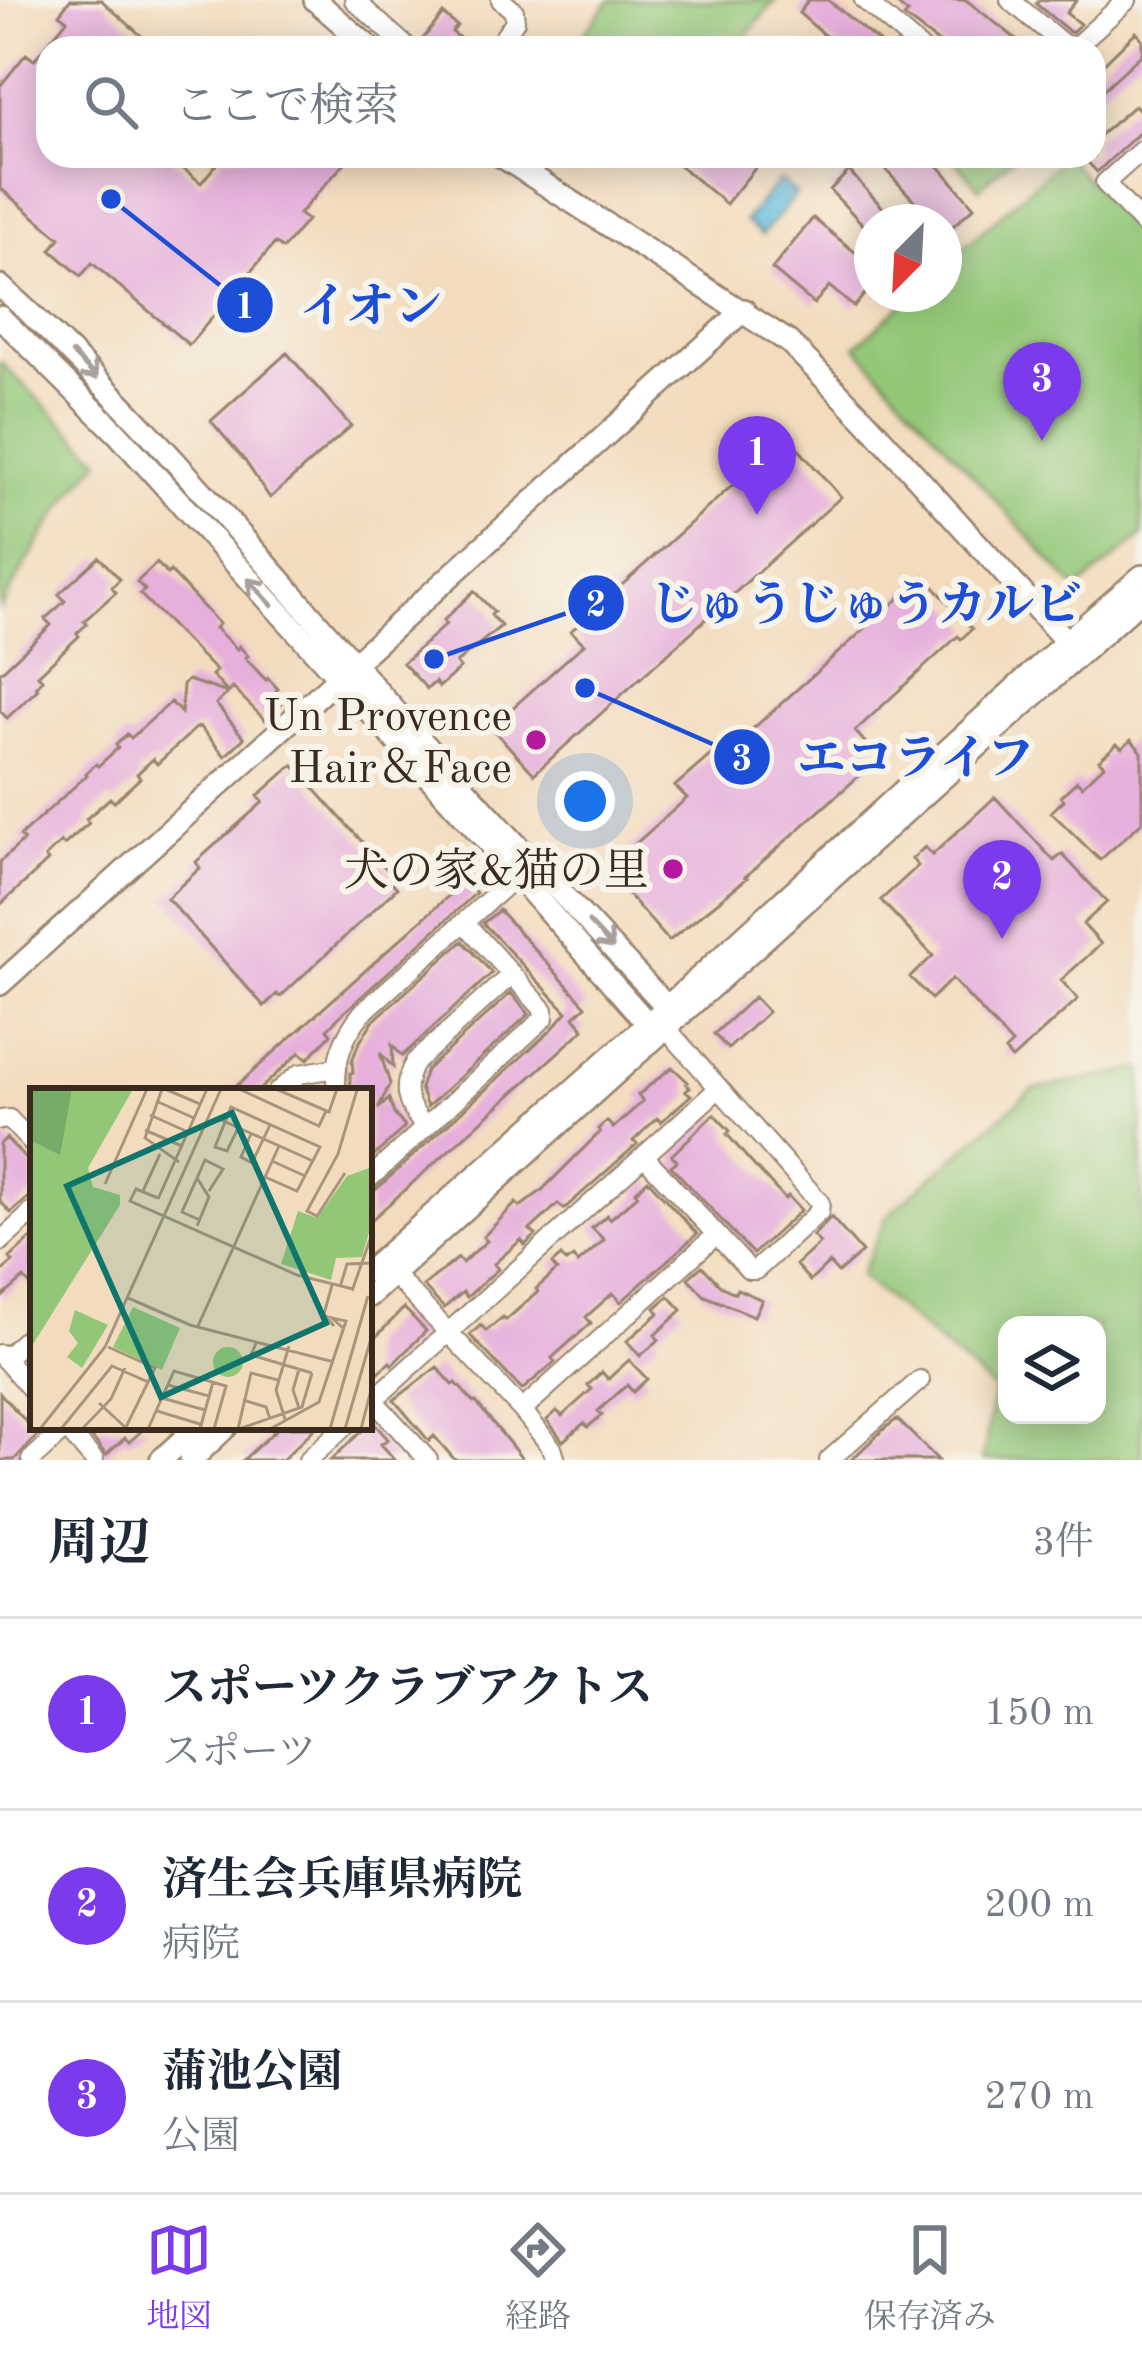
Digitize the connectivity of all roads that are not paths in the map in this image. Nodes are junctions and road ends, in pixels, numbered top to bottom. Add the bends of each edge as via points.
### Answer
1 (315, 0) edge
2 (354, 0) edge
3 (501, 0) edge
4 (863, 0) edge
5 (1010, 0) edge
6 (1127, 0) edge
7 (356, 36) edge
8 (394, 36) edge
9 (505, 36) edge
10 (906, 36) edge
11 (1056, 36) edge
12 (1085, 36) edge
13 (1142, 150) edge
14 (520, 168) edge
15 (1142, 223) edge
16 (0, 286) edge
17 (744, 310) junction
18 (0, 317) edge
19 (1142, 575) edge
20 (1142, 598) edge
21 (1072, 648) junction
22 (346, 672) junction
23 (517, 875) junction
24 (464, 922) junction
25 (512, 974) junction
26 (0, 984) edge
27 (660, 1020) junction
28 (335, 1068) junction
29 (282, 1088) edge
30 (336, 1088) edge
31 (718, 1089) junction
32 (0, 1120) edge
33 (425, 1126) junction
34 (30, 1141) edge
35 (644, 1157) junction
36 (372, 1175) edge
37 (30, 1215) edge
38 (716, 1235) junction
39 (0, 1242) edge
40 (372, 1268) edge
41 (393, 1274) junction
42 (372, 1292) edge
43 (451, 1333) junction
44 (30, 1335) edge
45 (2, 1357) edge
46 (920, 1380) dead end
47 (30, 1388) edge
48 (372, 1401) edge
49 (372, 1403) edge
50 (522, 1411) junction
51 (64, 1430) edge
52 (68, 1430) edge
53 (194, 1430) edge
54 (223, 1430) edge
55 (341, 1430) edge
56 (31, 1460) edge
57 (94, 1460) edge
58 (161, 1460) edge
59 (191, 1460) edge
60 (308, 1460) edge
61 (428, 1460) edge
62 (556, 1460) edge
63 (829, 1460) edge

1 - 7 street
2 - 8 street
3 - 9 street via 514,11
4 - 10 street
5 - 11 street
6 - 12 street
13 - 15 street via 1105,184
14 - 17 street
16 -> 22 street via 179,466
17 - 21 street via 789,342 867,422
17 - 22 street
22 -> 18 street
19 - 21 street
20 - 21 street
21 - 27 street
22 - 23 street
22 - 26 street
22 -> 27 street
23 - 24 street
23 - 27 street
24 - 25 street
24 - 28 street via 362,1013
25 - 33 street via 415,1062 407,1101
25 - 33 street via 544,1018
27 - 31 street
27 - 40 street
27 - 41 street
28 - 29 street via 298,1074
28 - 30 street
31 - 35 street
31 - 38 street via 820,1204 756,1270
32 - 34 street
33 - 36 street
35 - 38 street
35 - 43 street
37 - 39 street
38 - 50 street
41 - 42 street
41 - 43 street
43 - 48 street
43 - 50 street
44 - 45 street
45 - 47 street
46 - 63 street
49 - 61 street
50 - 62 street
51 - 56 street
52 - 57 street
53 - 58 street
54 - 59 street
55 - 60 street

